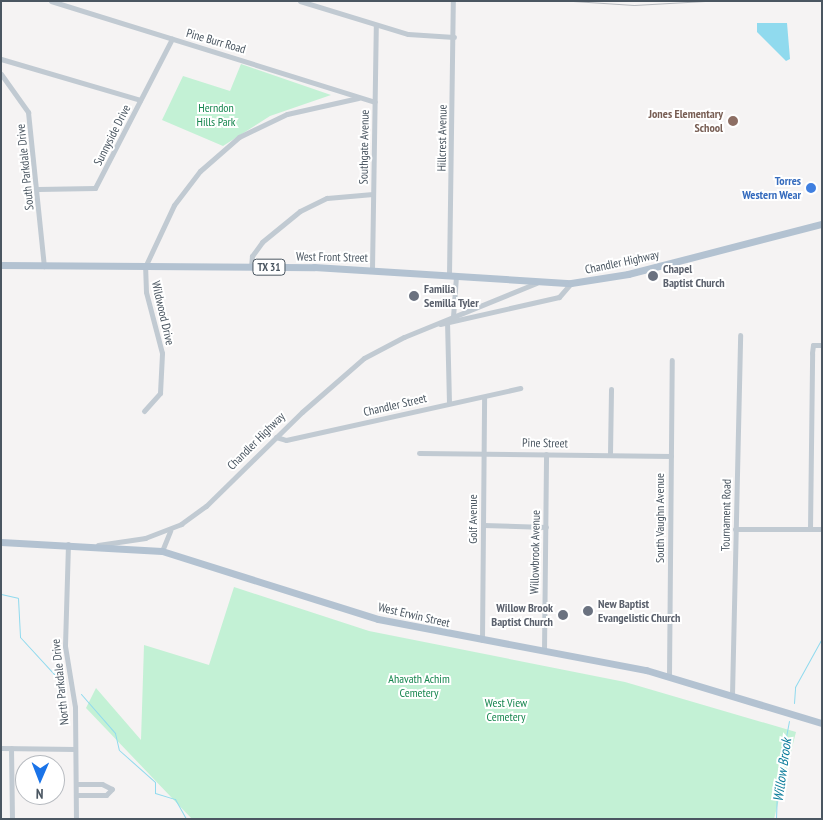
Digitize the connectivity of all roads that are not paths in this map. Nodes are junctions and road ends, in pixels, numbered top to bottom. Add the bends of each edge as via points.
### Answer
1 (51, 1) edge
2 (300, 1) edge
3 (453, 1) edge
4 (376, 25) junction
5 (454, 37) junction
6 (172, 39) junction
7 (1, 59) edge
8 (1, 74) edge
9 (358, 98) junction
10 (140, 100) junction
11 (375, 102) junction
12 (38, 189) junction
13 (373, 194) junction
14 (822, 224) edge
15 (1, 265) edge
16 (44, 266) junction
17 (145, 267) junction
18 (251, 267) junction
19 (372, 269) junction
20 (452, 275) junction
21 (536, 283) junction
22 (571, 283) junction
23 (449, 320) junction
24 (740, 335) dead end
25 (822, 345) edge
26 (672, 360) dead end
27 (520, 388) dead end
28 (611, 388) dead end
29 (484, 397) junction
30 (448, 403) junction
31 (144, 411) dead end
32 (276, 437) junction
33 (484, 452) junction
34 (419, 453) dead end
35 (546, 454) junction
36 (610, 454) junction
37 (671, 456) junction
38 (483, 525) junction
39 (546, 527) junction
40 (173, 529) junction
41 (735, 529) junction
42 (810, 529) junction
43 (822, 529) edge
44 (1, 542) edge
45 (68, 544) junction
46 (98, 545) junction
47 (162, 551) junction
48 (482, 641) junction
49 (544, 650) junction
50 (669, 676) junction
51 (732, 695) junction
52 (822, 723) edge
53 (1, 748) edge
54 (11, 748) junction
55 (75, 749) junction
56 (76, 784) junction
57 (76, 795) junction
58 (12, 819) edge
59 (76, 819) edge

1 - 6 street, Pine Burr Road
2 - 4 street
3 - 5 street, Hillcrest Avenue
4 - 5 street via 418,36
4 - 11 street, Southgate Avenue
5 - 20 street, Hillcrest Avenue
6 - 9 street, Pine Burr Road
6 - 10 street, Sunnyside Drive
7 - 10 street
8 - 12 street, South Parkdale Drive via 28,112
9 - 11 street, Pine Burr Road
9 - 17 street, Wildwood Drive via 287,114 239,137 200,171 167,218
10 - 12 street, Sunnyside Drive via 95,188
11 - 13 street, Southgate Avenue
12 - 16 street, South Parkdale Drive
13 - 18 street via 327,198 300,211 262,242 252,256
13 - 19 street, Southgate Avenue
14 - 22 main road, Chandler Highway / TX 31 via 636,272
15 - 16 main road, West Front Street / TX 31
16 - 17 main road, West Front Street / TX 31
17 - 18 main road, West Front Street / TX 31
17 - 31 street, Wildwood Drive via 146,292 162,353 160,394
18 - 19 main road, West Front Street / TX 31
19 - 20 main road, West Front Street / TX 31
20 - 21 main road, West Front Street / TX 31
20 - 23 street, Hillcrest Avenue
21 - 22 main road, West Front Street / TX 31
21 - 23 street, Chandler Highway
22 - 23 street, Chandler Highway via 559,297
23 - 30 street, Hillcrest Avenue
23 - 32 street, Chandler Highway via 358,362
24 - 41 street, Tournament Road
25 - 42 street via 813,345
26 - 37 street, South Vaughn Avenue
27 - 29 street, Chandler Street
28 - 36 street
29 - 30 street, Chandler Street
29 - 33 street, Golf Avenue
30 - 32 street, Chandler Street via 286,440
32 - 40 street, Chandler Highway via 206,506
33 - 34 street, Pine Street
33 - 35 street, Pine Street
33 - 38 street, Golf Avenue
35 - 36 street, Pine Street
35 - 39 street, Willowbrook Avenue
36 - 37 street, Pine Street
37 - 50 street, South Vaughn Avenue
38 - 39 street
38 - 48 street, Golf Avenue
39 - 49 street, Willowbrook Avenue
40 - 46 street, Chandler Highway
40 - 47 street, Chandler Highway
41 - 42 street
41 - 51 street, Tournament Road
42 - 43 street
44 - 45 main road, West Erwin Street
45 - 46 main road, West Erwin Street
45 - 55 street, North Parkdale Drive via 65,646 75,707
46 - 47 main road, West Erwin Street
47 - 48 main road, West Erwin Street via 359,614
48 - 49 main road, West Erwin Street
49 - 50 main road, West Erwin Street
50 - 51 main road, West Erwin Street
51 - 52 main road, West Erwin Street
53 - 54 street
54 - 55 street
54 - 58 street
55 - 56 street, North Parkdale Drive
56 - 57 street, North Parkdale Drive
56 - 57 street via 106,784 112,792
57 - 59 street, North Parkdale Drive

